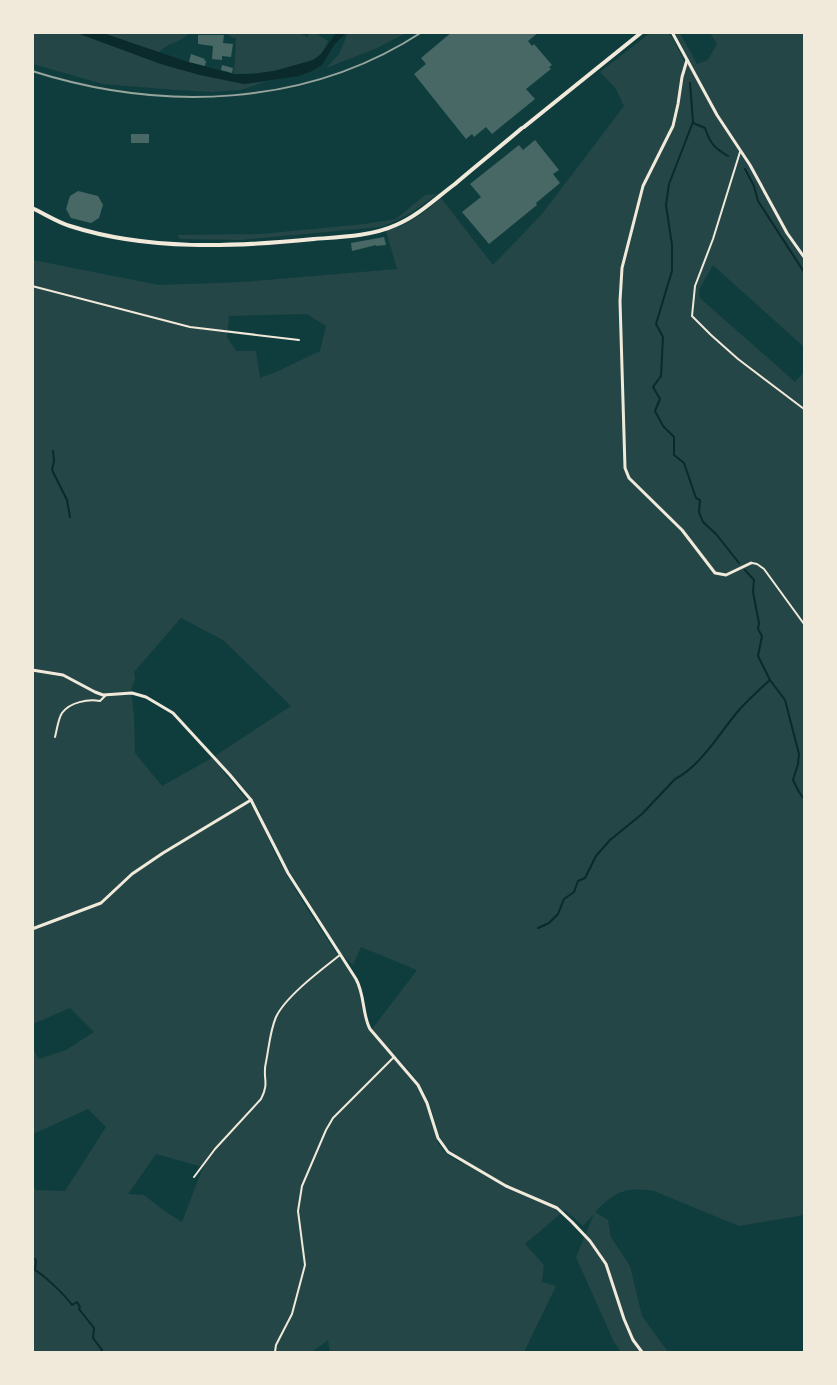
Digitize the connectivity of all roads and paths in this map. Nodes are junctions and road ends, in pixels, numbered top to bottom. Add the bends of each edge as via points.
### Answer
1 (642, 32) edge
2 (672, 32) edge
3 (687, 60) junction
4 (740, 152) junction
5 (34, 209) edge
6 (32, 215) edge
7 (804, 257) edge
8 (32, 286) edge
9 (299, 340) dead end
10 (804, 409) edge
11 (751, 563) joint
12 (804, 624) edge
13 (32, 670) edge
14 (106, 695) junction
15 (55, 737) dead end
16 (251, 800) junction
17 (32, 929) edge
18 (340, 955) junction
19 (394, 1057) junction
20 (194, 1177) dead end
21 (275, 1352) edge
22 (642, 1352) edge

1 - 5 street via 418,212 381,231 298,241 189,244 135,240 86,231
2 - 3 street
3 - 4 street
3 - 11 street via 674,126 643,186 622,268 625,468 629,478 682,530 715,573 726,576
4 - 7 street
4 - 10 lane via 695,286 692,316 738,359
5 - 6 street
8 - 9 lane via 190,327
11 - 12 lane via 764,569
13 - 14 street via 63,674
14 - 15 lane via 100,701 91,699 67,709 62,714
14 - 16 street via 132,693 173,712
16 - 17 street via 132,874 101,903
16 - 18 street via 283,864
18 - 19 street via 359,985 373,1034
18 - 20 lane via 281,1008 273,1024 265,1065 266,1085 261,1100 215,1149
19 - 21 lane via 329,1124 302,1186 298,1211 305,1265 292,1314
19 - 22 street via 418,1084 438,1138 448,1152 506,1186 556,1208 584,1235 606,1264 618,1307

